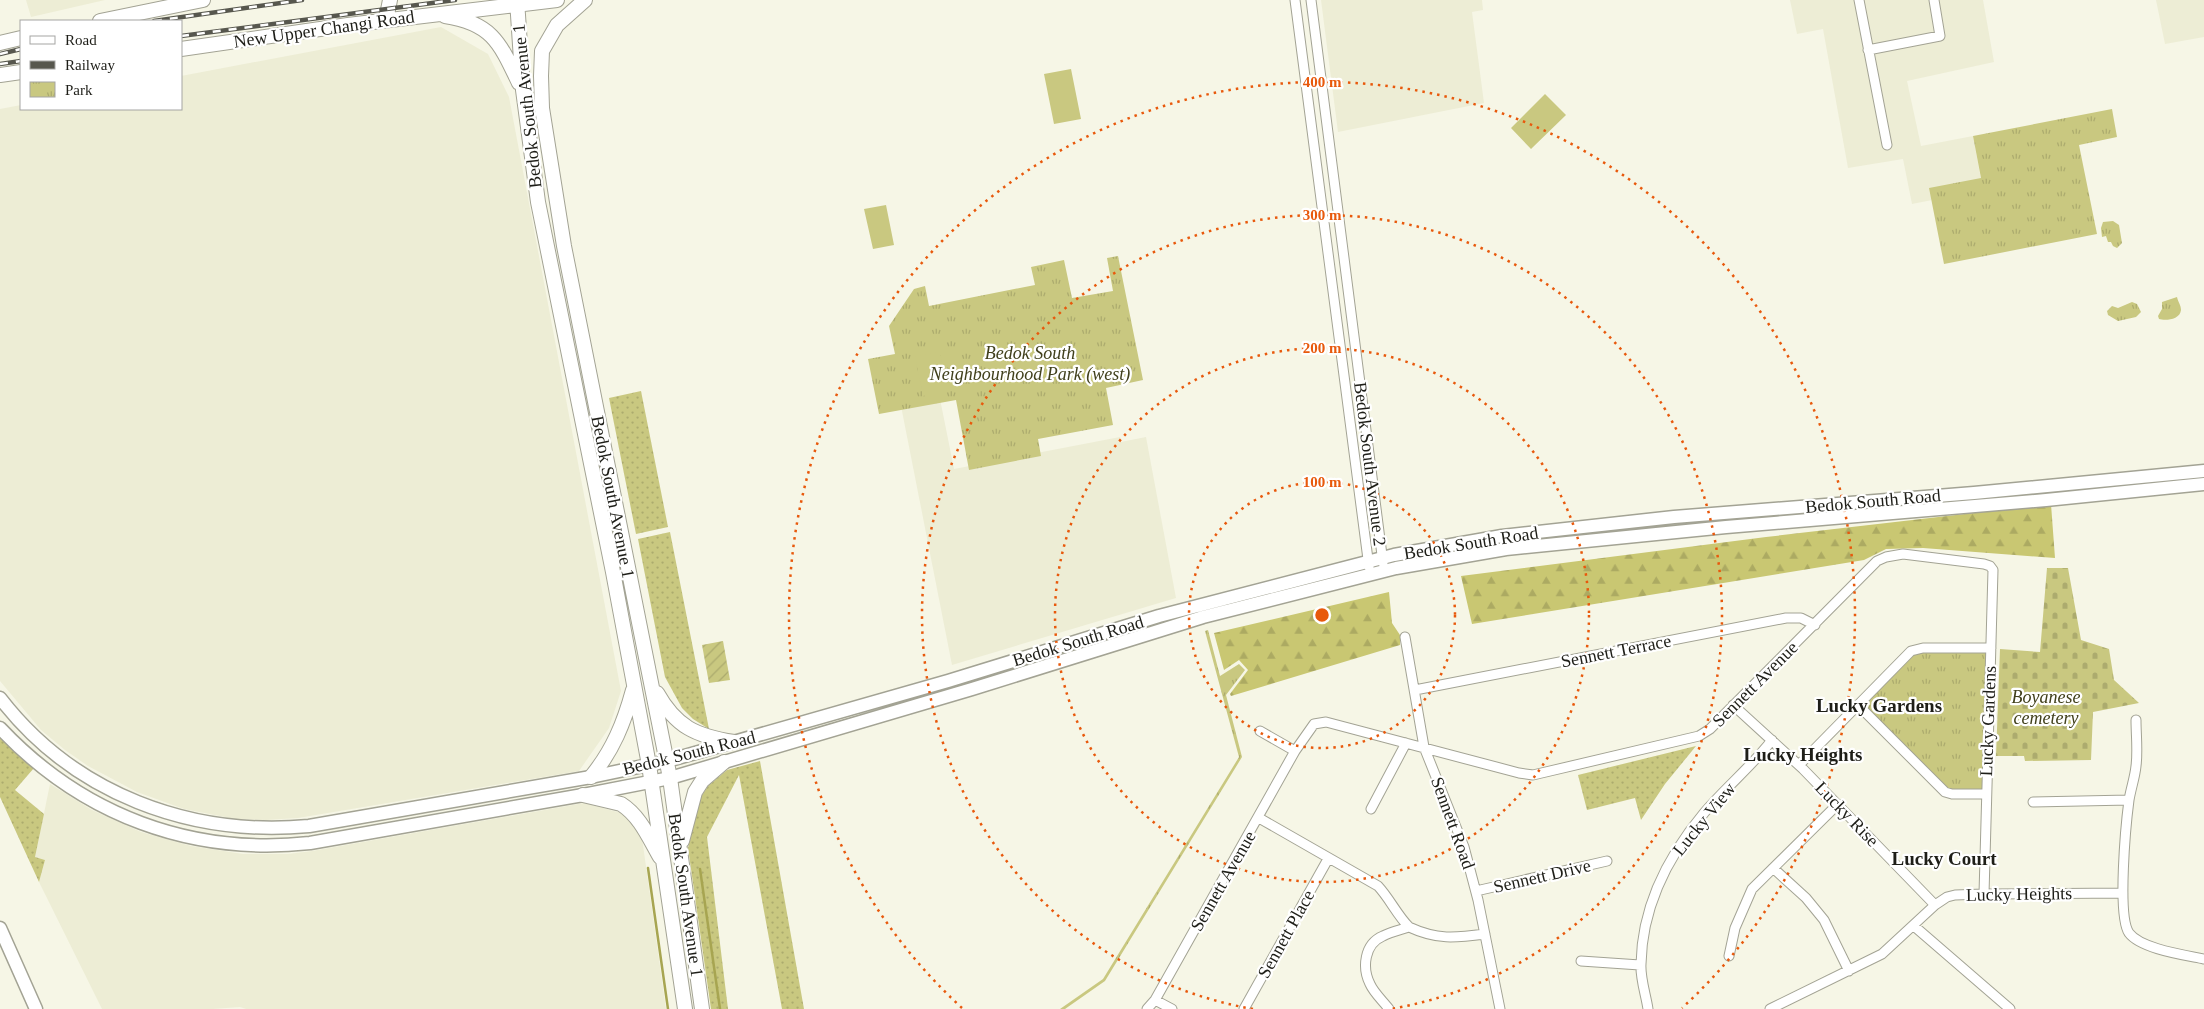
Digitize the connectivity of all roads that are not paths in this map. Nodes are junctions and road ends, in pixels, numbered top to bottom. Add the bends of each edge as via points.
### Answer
1 (203, 0) edge
2 (390, 0) edge
3 (557, 0) edge
4 (585, 0) edge
5 (1295, 0) edge
6 (1311, 0) edge
7 (1859, 0) edge
8 (1934, 0) edge
9 (516, 2) edge
10 (433, 14) junction
11 (150, 15) edge
12 (108, 20) edge
13 (382, 21) junction
14 (20, 38) edge
15 (0, 43) edge
16 (182, 49) edge
17 (1868, 50) junction
18 (20, 72) edge
19 (0, 75) edge
20 (523, 90) junction
21 (1887, 145) dead end
22 (2204, 471) edge
23 (2204, 484) edge
24 (1382, 557) junction
25 (1368, 561) junction
26 (1990, 566) joint
27 (1384, 571) junction
28 (1370, 574) junction
29 (1236, 602) junction
30 (1815, 625) junction
31 (1405, 637) dead end
32 (1990, 648) junction
33 (649, 680) junction
34 (634, 687) junction
35 (1415, 690) junction
36 (0, 698) edge
37 (1733, 705) junction
38 (1858, 705) junction
39 (2136, 720) dead end
40 (0, 728) edge
41 (1260, 731) dead end
42 (1772, 740) junction
43 (734, 742) junction
44 (1406, 743) junction
45 (1424, 748) junction
46 (1295, 751) junction
47 (667, 761) junction
48 (724, 762) junction
49 (649, 765) junction
50 (1800, 766) junction
51 (591, 777) junction
52 (670, 778) junction
53 (652, 782) junction
54 (1986, 794) junction
55 (583, 795) junction
56 (2130, 800) junction
57 (2033, 802) dead end
58 (1838, 804) junction
59 (1371, 809) dead end
60 (1259, 818) junction
61 (680, 849) junction
62 (1328, 858) junction
63 (1607, 861) dead end
64 (664, 864) junction
65 (1773, 868) junction
66 (1476, 890) junction
67 (2123, 893) junction
68 (1984, 894) junction
69 (1935, 905) junction
70 (1914, 926) junction
71 (1409, 927) junction
72 (0, 928) edge
73 (1485, 934) junction
74 (1729, 956) dead end
75 (2204, 959) edge
76 (1581, 961) dead end
77 (1640, 965) junction
78 (1849, 971) junction
79 (1155, 1000) junction
80 (36, 1009) edge
81 (685, 1009) edge
82 (702, 1009) edge
83 (1147, 1009) edge
84 (1172, 1009) edge
85 (1244, 1009) edge
86 (1389, 1009) edge
87 (1500, 1009) edge
88 (1648, 1009) edge
89 (1770, 1009) edge
90 (2010, 1009) edge

1 - 11 main road
2 - 13 main road via 387,15
3 - 9 main road, New Upper Changi Road
4 - 33 main road, Bedok South Avenue 1 via 557,26 542,51 542,108 564,246
5 - 25 street, Bedok South Avenue 2
6 - 24 street, Bedok South Avenue 2
7 - 17 street
8 - 17 street via 1940,36
9 - 10 main road, New Upper Changi Road
9 - 20 main road, Bedok South Avenue 1
10 - 13 main road, New Upper Changi Road
10 - 20 main road via 458,18 489,32 500,44
11 - 12 main road
13 - 16 main road, New Upper Changi Road
14 - 15 main road
17 - 21 street
18 - 19 main road
20 - 34 main road, Bedok South Avenue 1 via 546,249
22 - 24 main road, Bedok South Road via 1674,517 1502,536
23 - 27 main road, Bedok South Road via 1512,548
24 - 25 main road, Bedok South Road
24 - 27 street, Bedok South Avenue 2
25 - 28 street, Bedok South Avenue 2
25 - 29 main road, Bedok South Road
26 - 30 street, Sennett Avenue via 1903,554 1886,557 1877,561
26 - 32 street, Lucky Gardens via 1993,570
27 - 28 main road, Bedok South Road
28 - 29 main road, Bedok South Road
29 - 43 main road, Bedok South Road via 1159,616
29 - 48 main road, Bedok South Road
30 - 35 street, Sennett Terrace via 1801,618 1786,618
30 - 37 street, Sennett Avenue
31 - 35 street, Sennett Road
32 - 38 street, Lucky Gardens via 1914,650
32 - 54 street, Lucky Gardens
33 - 43 main road via 666,710 678,722 693,732
33 - 47 main road, Bedok South Avenue 1
34 - 49 main road, Bedok South Avenue 1
34 - 51 main road via 623,726
35 - 45 street, Sennett Road
36 - 51 main road, Bedok South Road via 45,746 106,788 153,809 222,826 267,829 308,826
37 - 42 street, Lucky Rise
37 - 45 street, Sennett Avenue via 1700,736 1533,775
38 - 50 street, Lucky Gardens
38 - 54 street, Lucky Gardens via 1945,792
39 - 56 street via 2136,765
40 - 55 main road, Bedok South Road via 48,772 73,790 120,815 194,839 244,846 320,842
41 - 46 street
42 - 50 street, Lucky Rise
42 - 77 street, Lucky View via 1705,812 1677,848 1659,880 1646,916
43 - 47 main road, Bedok South Road
44 - 45 street, Sennett Avenue
44 - 46 street, Sennett Avenue via 1320,722 1311,727
44 - 59 street
45 - 66 street, Sennett Road via 1464,847
46 - 60 street, Sennett Avenue
47 - 49 main road, Bedok South Road
47 - 52 main road, Bedok South Avenue 1
48 - 52 main road, Bedok South Road
48 - 61 main road via 702,781 695,792
49 - 51 main road, Bedok South Road
49 - 53 main road, Bedok South Avenue 1
50 - 58 street, Lucky Rise
52 - 53 main road, Bedok South Road
52 - 61 main road, Bedok South Avenue 1
53 - 55 main road, Bedok South Road
53 - 64 main road, Bedok South Avenue 1
54 - 68 street, Lucky Gardens
55 - 64 main road via 626,807 639,820
56 - 57 street
56 - 67 street
58 - 65 street
58 - 69 street, Lucky Rise
60 - 62 street
60 - 79 street, Sennett Avenue
61 - 82 main road, Bedok South Avenue 1
62 - 71 street via 1378,886
62 - 85 street, Sennett Place
63 - 66 street, Sennett Drive
64 - 81 main road, Bedok South Avenue 1
65 - 74 street via 1752,889 1735,928
65 - 78 street via 1806,898 1824,920
66 - 73 street, Sennett Road
67 - 68 street, Lucky Heights
67 - 75 street via 2129,934 2172,952
68 - 69 street, Lucky Heights via 1955,895
69 - 70 street, Lucky Heights
70 - 78 street, Lucky Heights via 1886,952
70 - 90 street
71 - 73 street via 1426,935 1442,937
71 - 86 street via 1381,936 1366,954 1365,968 1370,984
72 - 80 main road
73 - 87 street, Sennett Road
76 - 77 street
77 - 88 street, Lucky View
78 - 89 street, Lucky Heights
79 - 83 street, Sennett Avenue
79 - 84 street

